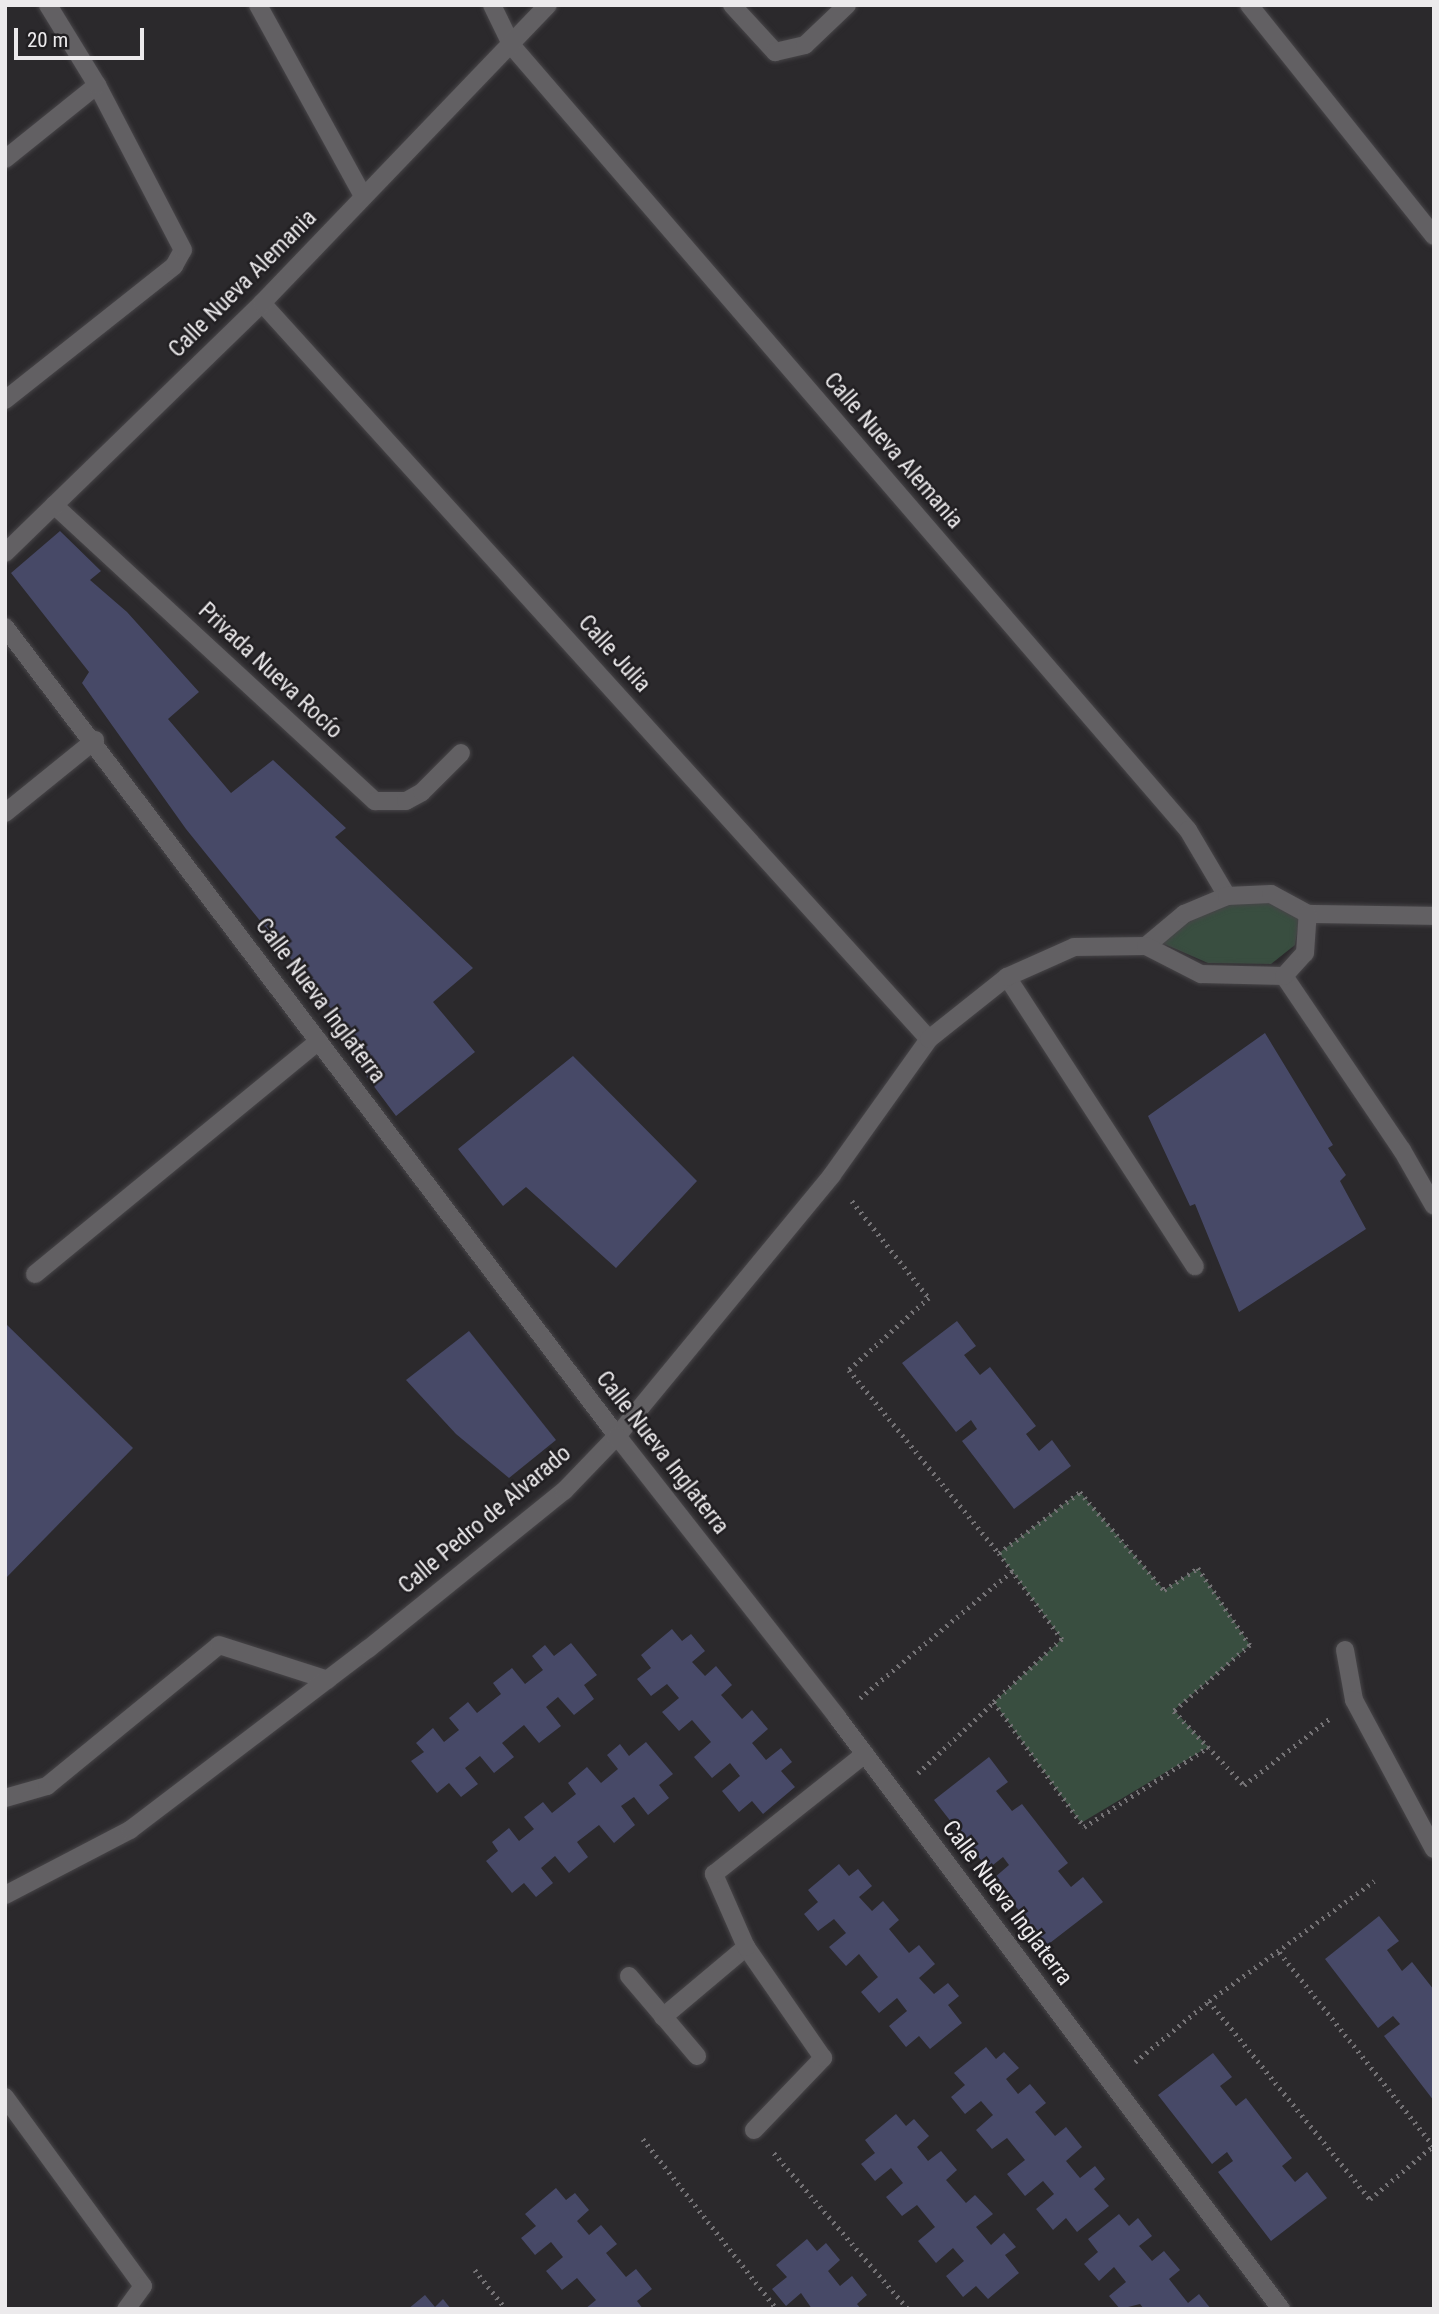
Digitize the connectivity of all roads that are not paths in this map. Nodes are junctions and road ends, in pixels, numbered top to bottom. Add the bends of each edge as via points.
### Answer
1 (48, 5) edge
2 (258, 5) edge
3 (492, 5) edge
4 (548, 5) edge
5 (732, 5) edge
6 (847, 5) edge
7 (1250, 5) edge
8 (512, 46) junction
9 (97, 85) junction
10 (5, 159) edge
11 (363, 196) junction
12 (1434, 236) edge
13 (262, 303) junction
14 (5, 400) edge
15 (54, 505) junction
16 (5, 553) edge
17 (5, 627) edge
18 (95, 740) junction
19 (461, 753) dead end
20 (5, 813) edge
21 (1227, 895) junction
22 (1308, 914) junction
23 (1434, 916) edge
24 (1146, 946) junction
25 (1284, 976) junction
26 (1007, 977) junction
27 (929, 1039) junction
28 (319, 1041) junction
29 (1434, 1206) edge
30 (1195, 1266) dead end
31 (36, 1274) dead end
32 (617, 1436) junction
33 (1345, 1650) dead end
34 (328, 1680) junction
35 (865, 1754) junction
36 (5, 1798) edge
37 (1434, 1849) edge
38 (5, 1895) edge
39 (746, 1947) junction
40 (629, 1976) dead end
41 (663, 2017) junction
42 (697, 2056) dead end
43 (5, 2097) edge
44 (754, 2130) road end
45 (127, 2309) edge
46 (1281, 2309) edge

1 - 9 street
2 - 11 street
3 - 8 street
4 - 8 street, Calle Nueva Alemania
5 - 6 street via 775,52 805,45
7 - 12 street
8 - 11 street, Calle Nueva Alemania
8 - 21 street, Calle Nueva Alemania via 1188,830
9 - 10 street
9 - 14 street via 183,250 174,267
11 - 13 street, Calle Nueva Alemania
13 - 15 street, Calle Nueva Alemania
13 - 27 street, Calle Julia
15 - 16 street, Calle Nueva Alemania
15 - 19 street, Privada Nueva Rocío via 375,801 406,801 422,792
17 - 18 street, Calle Nueva Inglaterra
18 - 20 street
18 - 28 street, Calle Nueva Inglaterra
21 - 22 street via 1271,894
21 - 24 street via 1184,914
22 - 23 street
22 - 25 street via 1305,953
24 - 25 street, Calle Pedro de Alvarado via 1201,974
24 - 26 street, Calle Pedro de Alvarado via 1074,947
25 - 29 street via 1402,1150
26 - 27 street, Calle Pedro de Alvarado
26 - 30 street
27 - 32 street, Calle Pedro de Alvarado via 832,1175
28 - 31 street
28 - 32 street, Calle Nueva Inglaterra
32 - 34 street, Calle Pedro de Alvarado via 564,1491
32 - 35 street, Calle Nueva Inglaterra
33 - 37 street via 1354,1700
34 - 36 street via 219,1646 47,1786
34 - 38 street, Calle Pedro de Alvarado via 130,1830
35 - 39 street via 714,1874
35 - 46 street, Calle Nueva Inglaterra
39 - 41 street
39 - 44 street via 823,2058
40 - 41 street
41 - 42 street
43 - 45 street via 143,2286

